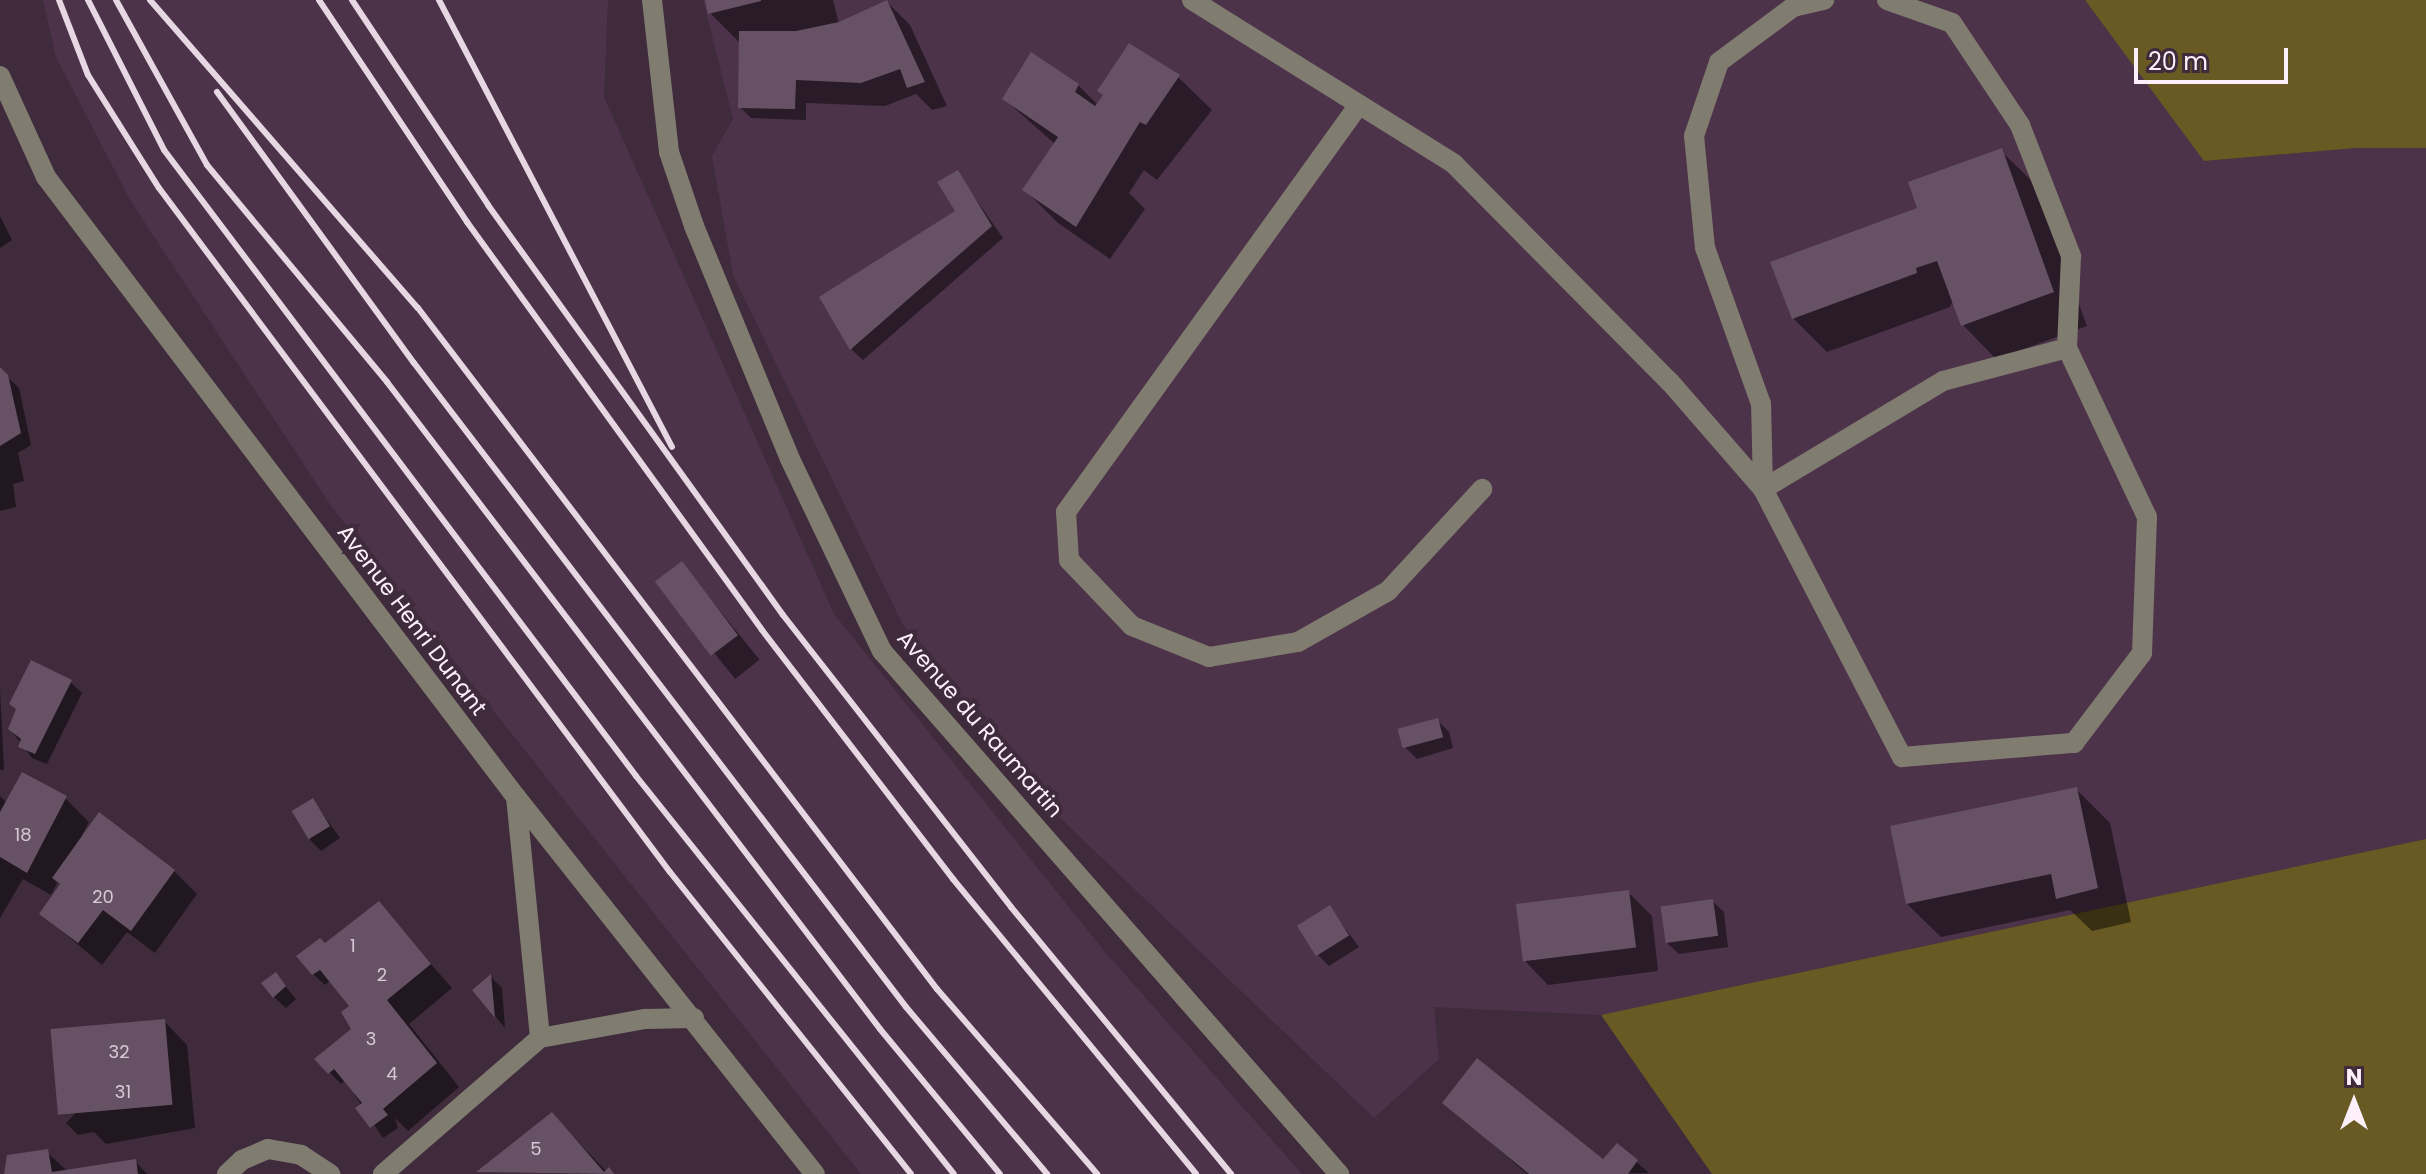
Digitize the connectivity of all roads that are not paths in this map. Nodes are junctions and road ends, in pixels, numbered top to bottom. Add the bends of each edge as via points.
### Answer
1 (652, 0) edge
2 (1192, 0) edge
3 (1824, 0) edge
4 (1887, 0) edge
5 (0, 76) edge
6 (1358, 106) junction
7 (2067, 348) junction
8 (1482, 489) dead end
9 (1763, 489) junction
10 (516, 797) junction
11 (694, 1018) junction
12 (540, 1038) junction
13 (227, 1174) edge
14 (330, 1174) edge
15 (383, 1174) edge
16 (815, 1174) edge
17 (1339, 1174) edge

1 - 17 street, Avenue du Raumartin via 669,152 694,226 790,459 882,651
2 - 6 street
3 - 9 street via 1793,7 1719,62 1694,136 1705,248 1761,404
4 - 7 street via 1952,23 2020,125 2071,256
5 - 10 street, Avenue Henri Dunant via 46,177
6 - 8 street via 1066,512 1069,560 1132,626 1209,657 1298,642 1388,591
6 - 9 street via 1454,164 1670,382
7 - 9 street via 1943,381
7 - 9 street via 2147,517 2142,653 2074,743 1902,757
10 - 11 street, Avenue Henri Dunant
10 - 12 street
11 - 12 street via 645,1019
11 - 16 street, Avenue Henri Dunant
12 - 15 street
13 - 14 street via 242,1160 268,1149 301,1155

